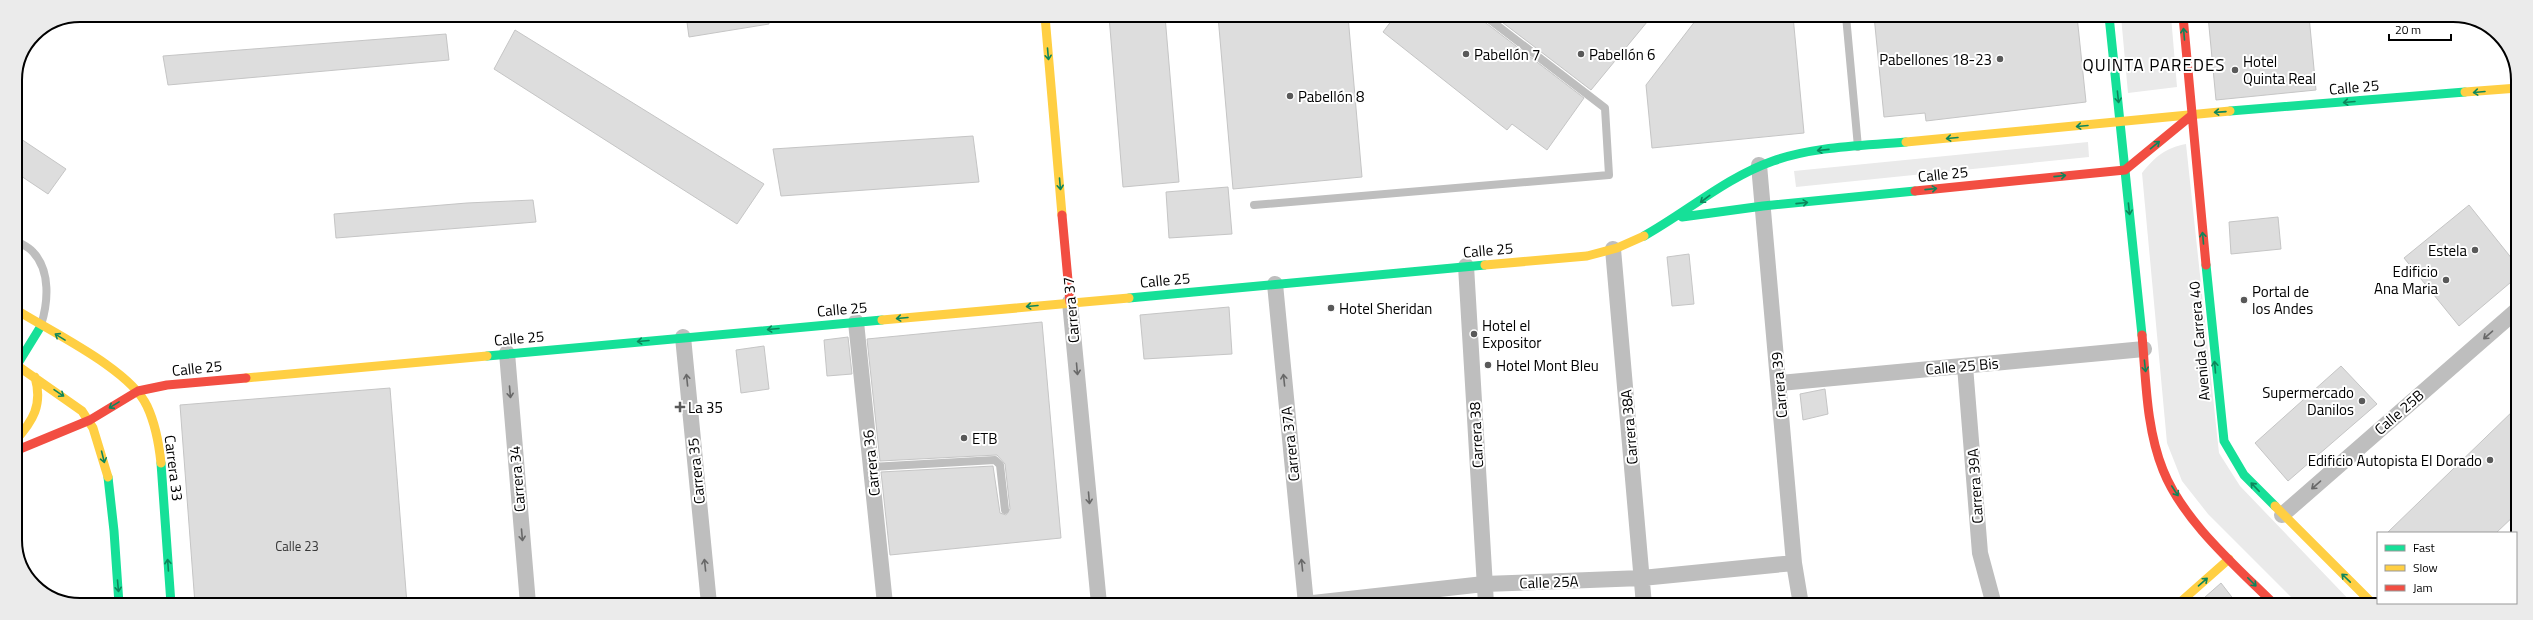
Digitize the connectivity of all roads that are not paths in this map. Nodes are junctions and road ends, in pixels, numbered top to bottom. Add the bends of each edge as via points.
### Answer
1 (1046, 22) edge
2 (1493, 22) edge
3 (1847, 22) edge
4 (2110, 22) edge
5 (2184, 22) edge
6 (2511, 89) edge
7 (2192, 115) junction
8 (2120, 122) junction
9 (1858, 147) junction
10 (1759, 165) junction
11 (2126, 170) junction
12 (1254, 205) dead end
13 (1763, 206) junction
14 (1678, 218) junction
15 (22, 245) edge
16 (1613, 250) junction
17 (1466, 266) junction
18 (1275, 284) junction
19 (1070, 302) junction
20 (22, 314) edge
21 (2511, 315) edge
22 (856, 322) junction
23 (41, 326) junction
24 (683, 337) junction
25 (2144, 349) junction
26 (506, 353) junction
27 (22, 355) edge
28 (1965, 366) junction
29 (22, 368) edge
30 (35, 377) junction
31 (1780, 383) junction
32 (138, 391) junction
33 (90, 420) junction
34 (22, 433) edge
35 (22, 448) edge
36 (871, 466) junction
37 (1005, 510) dead end
38 (2282, 515) junction
39 (2229, 559) junction
40 (1794, 563) junction
41 (1642, 578) junction
42 (1484, 584) junction
43 (119, 598) edge
44 (171, 598) edge
45 (527, 598) edge
46 (708, 598) edge
47 (885, 598) edge
48 (1098, 598) edge
49 (1304, 598) edge
50 (1359, 598) edge
51 (1485, 598) edge
52 (1643, 598) edge
53 (1800, 598) edge
54 (1992, 598) edge
55 (2185, 598) edge
56 (2268, 598) edge
57 (2367, 598) edge

1 -> 19 street, Carrera 37
2 - 12 lane via 1604,108 1609,175
3 - 9 lane
4 -> 8 street
7 -> 5 street, Avenida Carrera 40
6 -> 7 street, Calle 25
7 - 8 street, Calle 25
11 -> 7 street
38 -> 7 street, Avenida Carrera 40 via 2244,475 2224,440
8 -> 9 street, Calle 25
8 - 11 street
9 -> 10 street, Calle 25 via 1802,152
10 - 13 street, Carrera 39
10 -> 14 street, Calle 25 via 1732,179
13 -> 11 street, Calle 25
11 -> 25 street
13 - 14 street, Calle 25
13 - 31 street, Carrera 39
14 - 16 street, Calle 25 via 1644,237
15 - 23 lane via 34,253 45,276 47,302
16 - 17 street, Calle 25 via 1587,256
16 - 41 street, Carrera 38A
17 - 18 street, Calle 25
17 - 42 street, Carrera 38
18 - 19 street, Calle 25
49 -> 18 street, Carrera 37A
19 -> 22 street, Calle 25
19 -> 48 street, Carrera 37
20 - 23 street, Carrera 33
21 -> 38 street, Calle 25B
22 -> 24 street, Calle 25
22 - 36 street, Carrera 36
23 - 27 street
32 -> 23 street, Carrera 33 via 92,357
24 -> 26 street, Calle 25
46 -> 24 street, Carrera 35
25 - 28 street, Calle 25 Bis
25 -> 39 street via 2152,429 2163,470 2182,502
26 - 32 street, Calle 25 via 176,384
26 -> 45 street, Carrera 34
28 - 31 street, Calle 25 Bis
28 - 54 street, Carrera 39A via 1980,553
29 - 30 street
30 -> 33 street via 67,398
30 - 34 street via 40,391 36,414
31 - 40 street, Carrera 39
32 -> 33 street, Calle 25
44 -> 32 street, Carrera 33 via 162,462 154,426
33 - 35 street, Calle 25
33 -> 43 street via 97,434 110,492
36 - 37 lane via 995,460 1000,465
36 - 47 street, Carrera 36
57 -> 38 street, Avenida Carrera 40
55 -> 39 street
39 -> 56 street
40 - 41 street, Calle 25A
40 - 53 street, Carrera 39
41 - 42 street, Calle 25A
41 - 52 street, Carrera 38A
42 - 50 street, Calle 25A
42 - 51 street, Carrera 38

